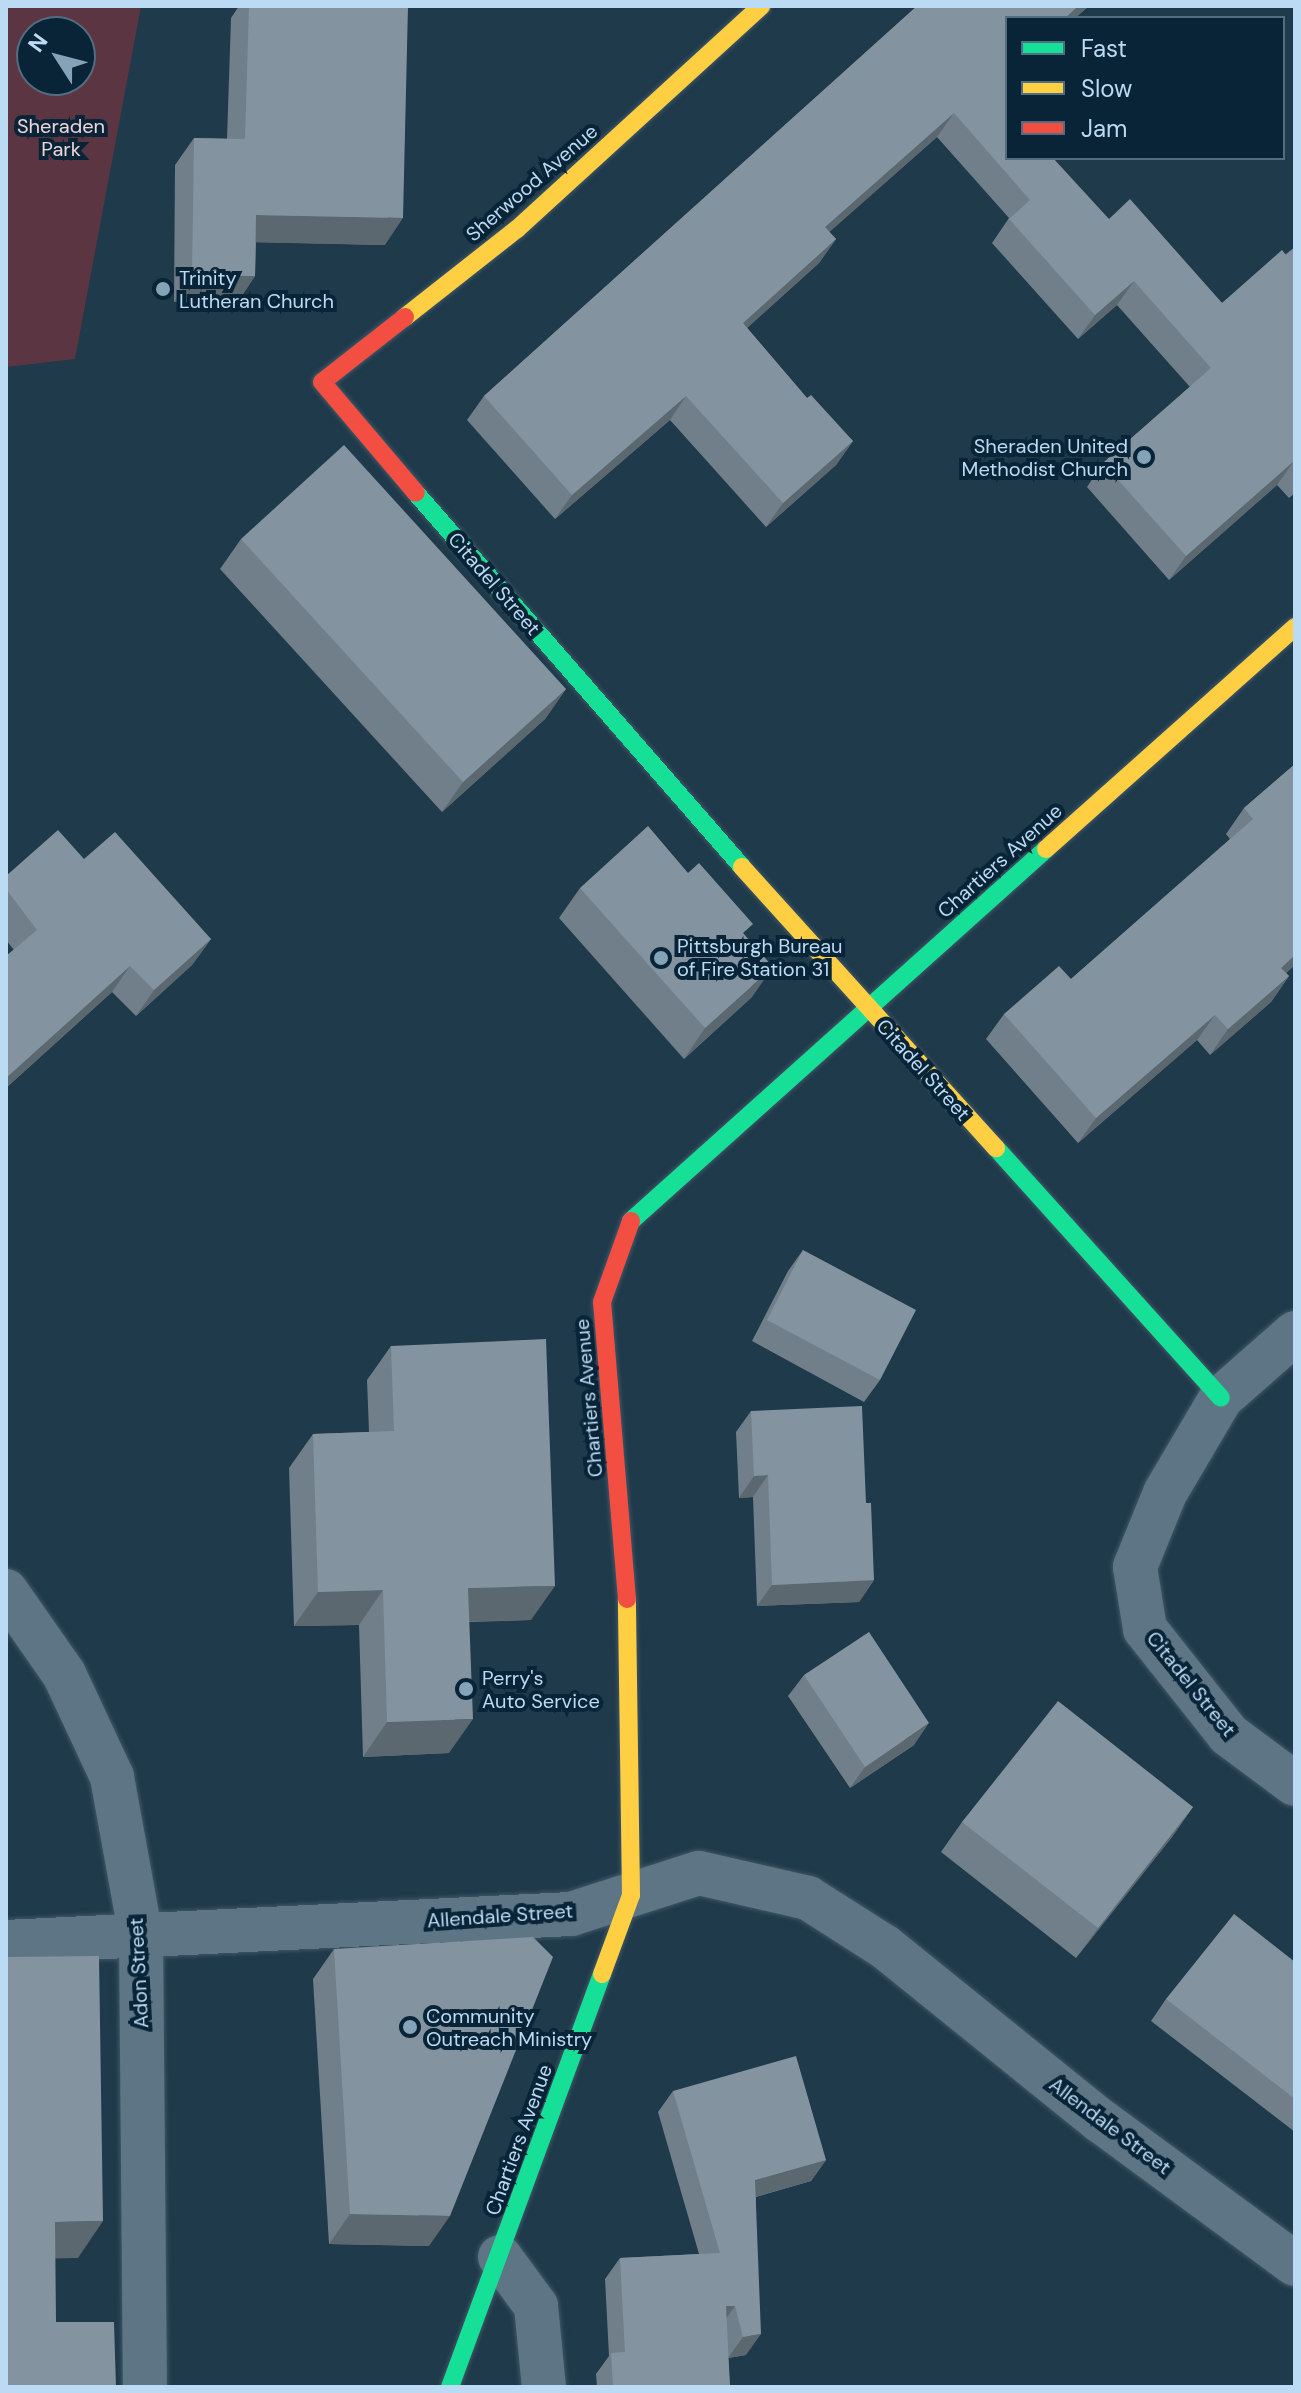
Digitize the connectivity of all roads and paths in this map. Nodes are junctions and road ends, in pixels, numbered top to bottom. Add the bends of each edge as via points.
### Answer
1 (761, 6) edge
2 (322, 382) joint
3 (1295, 627) edge
4 (867, 1009) junction
5 (1295, 1333) edge
6 (1221, 1398) junction
7 (6, 1591) edge
8 (1295, 1784) edge
9 (631, 1895) junction
10 (141, 1937) junction
11 (6, 1942) edge
12 (500, 2257) junction
13 (1295, 2264) edge
14 (145, 2387) edge
15 (450, 2387) edge
16 (544, 2387) edge

1 - 2 street, Sherwood Avenue via 517,229
2 - 4 street, Citadel Street via 607,717
3 - 4 street, Chartiers Avenue
4 - 6 street, Citadel Street
4 - 9 street, Chartiers Avenue via 634,1214 602,1302 627,1570
5 - 6 street
6 - 8 street, Citadel Street via 1165,1493 1135,1567 1145,1629 1229,1735
7 - 10 street, Adon Street via 64,1674 112,1777
9 - 10 street, Allendale Street via 571,1914
9 - 12 street, Chartiers Avenue
9 - 13 street, Allendale Street via 699,1873 808,1898 885,1947 1101,2121
10 - 11 street, Allendale Street
10 - 14 street, Adon Street
12 - 15 street, Chartiers Avenue
12 - 16 street via 536,2306

